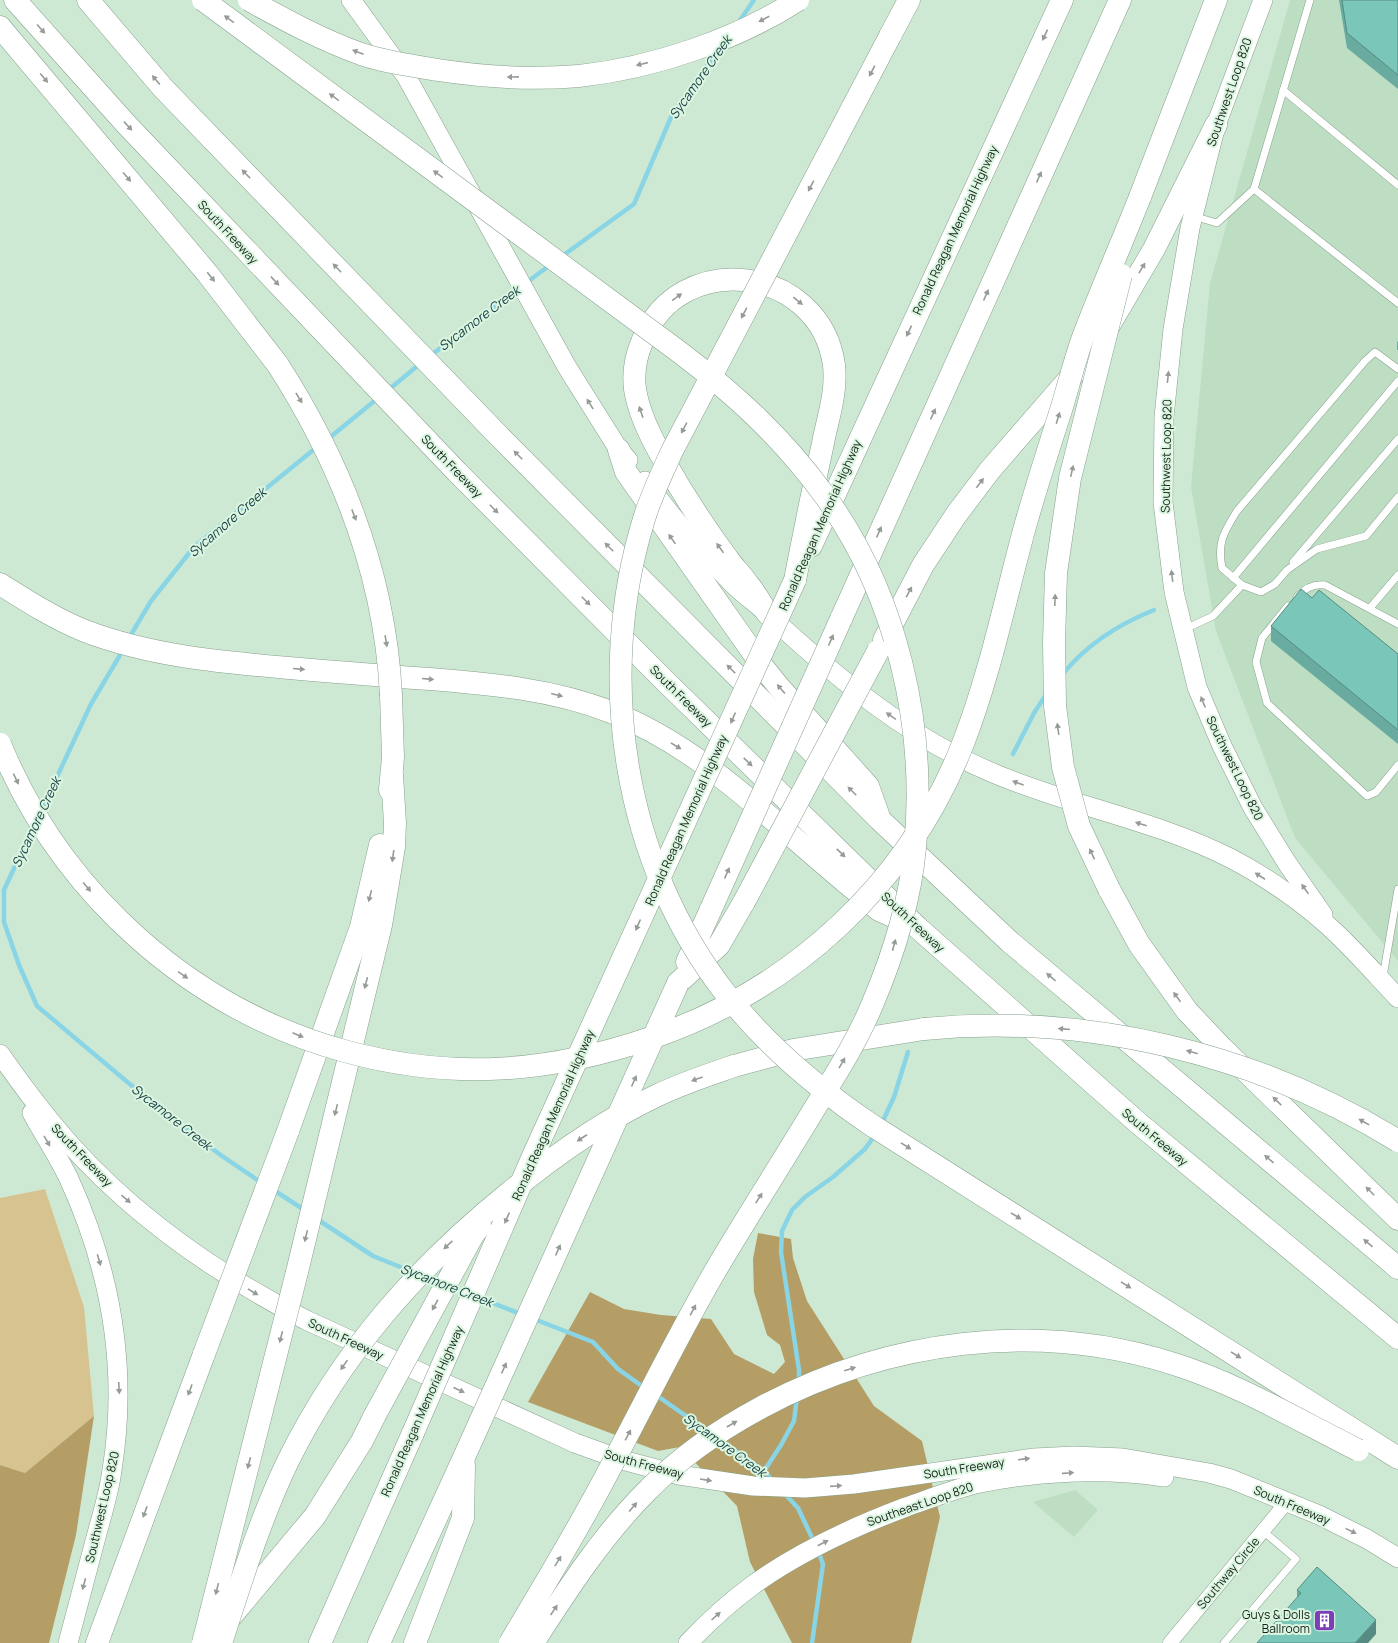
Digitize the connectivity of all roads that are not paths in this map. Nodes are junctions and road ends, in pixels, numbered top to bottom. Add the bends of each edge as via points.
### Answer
1 (15, 0) edge
2 (88, 0) edge
3 (203, 0) edge
4 (249, 0) edge
5 (352, 0) edge
6 (798, 0) edge
7 (909, 0) edge
8 (1062, 0) edge
9 (1120, 0) edge
10 (1216, 0) edge
11 (1263, 0) edge
12 (1310, 0) edge
13 (0, 27) edge
14 (1283, 90) junction
15 (1216, 125) junction
16 (1398, 185) edge
17 (1254, 189) junction
18 (1140, 197) junction
19 (1193, 216) junction
20 (1398, 303) edge
21 (1398, 369) edge
22 (1398, 380) edge
23 (1398, 439) edge
24 (619, 450) junction
25 (1398, 497) edge
26 (1287, 570) junction
27 (1398, 575) edge
28 (1233, 578) junction
29 (795, 580) junction
30 (0, 584) edge
31 (1242, 585) junction
32 (1370, 608) junction
33 (768, 614) junction
34 (1398, 624) edge
35 (1183, 630) junction
36 (0, 744) edge
37 (1398, 765) edge
38 (392, 775) junction
39 (879, 819) junction
40 (1398, 889) edge
41 (918, 927) junction
42 (1336, 933) junction
43 (1382, 981) junction
44 (678, 984) junction
45 (1398, 998) edge
46 (0, 1054) edge
47 (0, 1058) edge
48 (1398, 1141) edge
49 (533, 1156) junction
50 (1398, 1219) edge
51 (1398, 1268) edge
52 (1398, 1338) edge
53 (1362, 1443) junction
54 (464, 1455) junction
55 (1398, 1458) edge
56 (1398, 1472) edge
57 (1259, 1492) junction
58 (1286, 1503) junction
59 (1263, 1531) junction
60 (1398, 1558) edge
61 (68, 1643) edge
62 (97, 1643) edge
63 (203, 1643) edge
64 (208, 1643) edge
65 (221, 1643) edge
66 (320, 1643) edge
67 (379, 1643) edge
68 (415, 1643) edge
69 (510, 1643) edge
70 (533, 1643) edge
71 (688, 1643) edge
72 (1170, 1643) edge
73 (1224, 1643) edge

1 -> 41 highway, South Freeway via 126,124 457,472 664,680
39 -> 2 highway via 498,435 163,88
69 -> 3 highway, bridge via 588,1510 702,1294 834,1077 872,1004 892,953 907,897 915,848 916,754 906,687 884,608 859,553 828,499 765,424 742,402 678,351
6 -> 4 highway, bridge via 751,26 643,65 579,76 507,77 467,75 410,66 361,54 298,27
24 -> 5 main road, bridge via 567,367 406,76
7 -> 53 highway, bridge via 672,451 644,518 626,603 621,650 620,704 630,774 640,820 671,903 715,978 757,1031 812,1081 873,1126
8 -> 29 highway, Ronald Reagan Memorial Highway
44 -> 9 highway, bridge
10 - 18 highway
11 - 15 main road, Southwest Loop 820
12 - 14 lane
13 -> 38 highway, bridge via 207,273 278,365 308,415 330,459 366,548 382,617 389,663 393,716
14 - 16 lane
14 - 17 lane
15 - 19 main road, Southwest Loop 820
44 -> 15 highway, bridge via 720,945 924,565 956,515 990,470 1083,363 1107,330 1154,249
17 - 19 lane via 1217,223
17 - 20 lane
36 -> 18 highway, bridge via 29,806 55,847 88,889 127,930 202,988 262,1020 304,1038 396,1063 455,1069 507,1069 566,1062 612,1051 666,1033 716,1012 758,989 801,960 848,918 894,865 945,783 971,720 1026,523 1081,343
50 -> 18 highway, bridge via 1186,1011 1139,944 1109,889 1079,826 1063,767 1055,706 1056,573 1070,478
35 -> 19 main road, Southwest Loop 820 via 1174,592 1163,502 1164,417 1173,329
21 - 28 lane via 1376,352 1365,360 1238,511 1224,532 1219,548 1222,568
22 - 28 lane
23 - 26 lane
24 - 33 main road via 734,585
39 -> 24 highway via 868,786 763,667 626,472
25 - 26 lane via 1366,536 1317,549
26 - 31 lane via 1275,584 1261,592
27 - 32 lane
28 - 31 lane
33 -> 29 highway via 679,486 655,444 638,402 635,374 645,334 653,320 673,299 698,285 741,279 753,280 780,290 806,308 818,324 830,349 834,370 834,398
29 -> 49 highway, Ronald Reagan Memorial Highway, bridge
30 -> 41 highway via 82,630 138,648 192,658 260,666 500,685 545,692 610,711 696,758 740,791 879,910
31 - 35 lane via 1213,616
32 - 34 lane
32 - 37 lane via 1325,585 1318,584 1305,588 1262,638 1256,662 1267,703 1362,793 1372,795
42 -> 33 main road via 1274,886 1230,858 1172,834 992,773 924,738 844,682
42 -> 35 main road, Southwest Loop 820 via 1287,863 1253,808 1197,687
38 -> 62 highway, bridge via 376,870 361,927 297,1107
38 -> 63 highway, bridge via 394,847 380,924 297,1272
51 -> 39 highway via 1010,942
40 - 43 lane
41 - 52 highway, South Freeway via 1137,1122
42 - 43 main road
43 - 45 main road
54 -> 44 highway, bridge
46 -> 57 main road, South Freeway, bridge via 41,1110 75,1150 140,1212 198,1257 272,1303 306,1320 575,1443 622,1460 679,1475 729,1483 804,1488 854,1484 1054,1456 1124,1458 1210,1473
47 -> 61 main road, Southwest Loop 820 via 56,1156 80,1205 99,1259 116,1346 120,1398 112,1472
48 -> 65 highway, bridge via 1321,1099 1256,1071 1171,1046 1102,1033 1040,1027 950,1027 869,1037 767,1057 681,1085 599,1127 528,1177 445,1248 381,1317 330,1386 288,1462 253,1545
49 -> 64 highway, bridge via 473,1235 362,1441 315,1516
49 -> 66 highway, Ronald Reagan Memorial Highway, bridge
53 - 55 highway
53 - 56 highway
70 -> 53 highway, bridge via 577,1576 615,1529 648,1490 696,1447 752,1413 817,1380 913,1352 972,1342 1032,1340 1068,1342 1125,1351 1176,1364
54 - 67 highway
54 - 68 highway via 463,1518
57 - 58 main road, South Freeway
71 -> 57 main road, Southeast Loop 820 via 728,1605 780,1566 860,1525 916,1503 974,1485 1004,1479 1094,1472 1162,1476
58 - 59 street, Southway Circle
58 -> 60 main road, South Freeway via 1350,1530
59 - 72 street, Southway Circle
59 - 73 lane via 1296,1559

